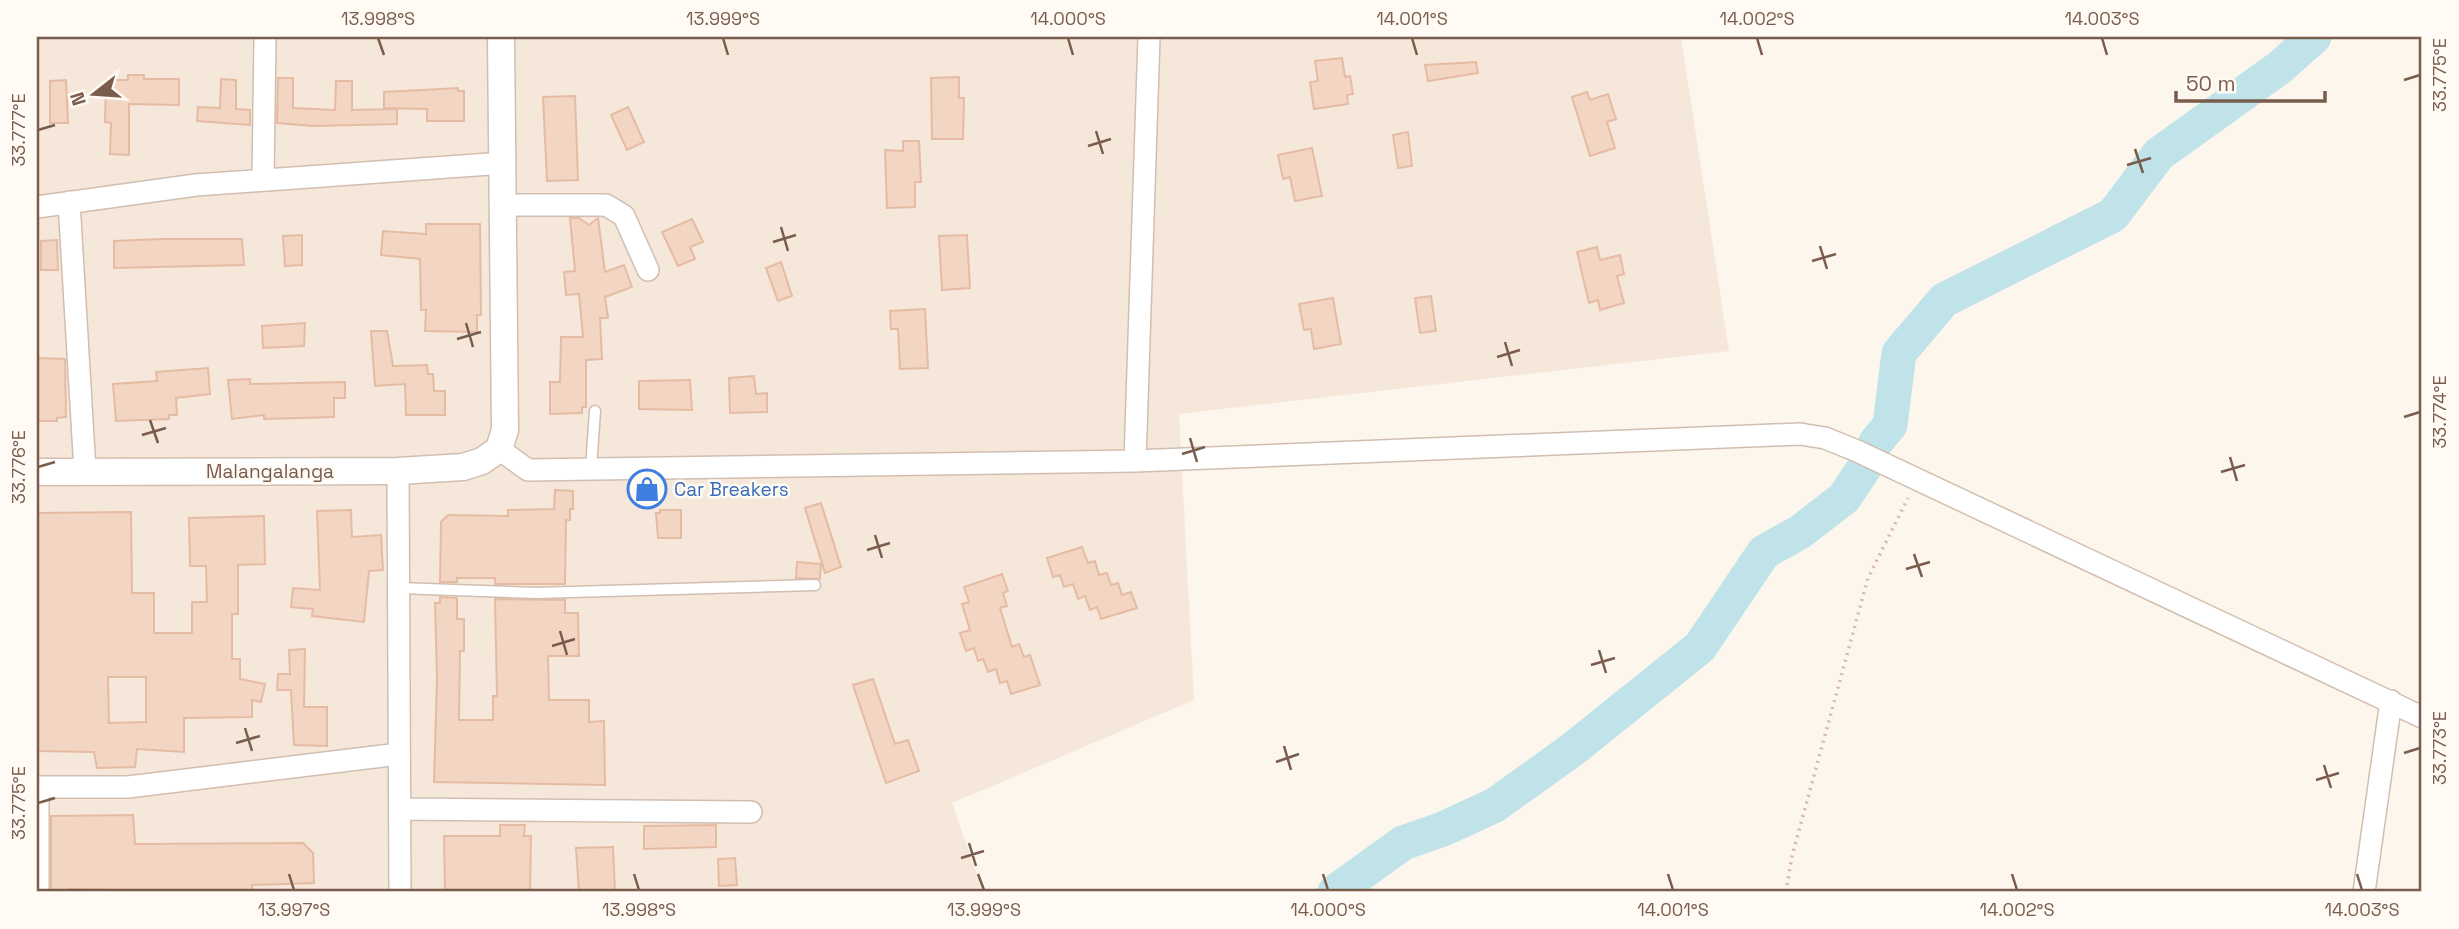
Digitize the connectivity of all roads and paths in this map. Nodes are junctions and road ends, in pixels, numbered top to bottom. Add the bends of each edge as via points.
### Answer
1 (265, 37) edge
2 (501, 37) edge
3 (1149, 37) edge
4 (503, 163) junction
5 (263, 180) junction
6 (69, 202) junction
7 (504, 205) junction
8 (37, 207) edge
9 (648, 270) dead end
10 (595, 411) dead end
11 (499, 449) junction
12 (1135, 461) junction
13 (591, 468) junction
14 (37, 471) edge
15 (85, 471) junction
16 (398, 471) junction
17 (1917, 480) junction
18 (815, 585) dead end
19 (399, 588) junction
20 (2391, 701) junction
21 (2422, 717) edge
22 (399, 754) junction
23 (37, 787) edge
24 (400, 809) junction
25 (751, 812) dead end
26 (38, 892) edge
27 (401, 892) edge
28 (1786, 892) edge
29 (2364, 892) edge

1 - 5 street
2 - 4 street
3 - 12 street
4 - 5 street
4 - 7 street
5 - 6 street
6 - 8 street
6 - 15 street
7 - 9 street via 606,205 617,209
7 - 11 street via 505,430
10 - 13 lane
11 - 13 street via 528,470
11 - 16 street, Malangalanga via 463,467
12 - 13 street
12 - 17 street via 1800,434 1847,446
14 - 15 street, Malangalanga
15 - 16 street, Malangalanga
16 - 19 street
17 - 20 street
17 - 28 path via 1868,578
18 - 19 lane via 536,593
19 - 22 street
20 - 21 street
20 - 29 street
22 - 23 street via 128,788
22 - 24 street
23 - 26 street
24 - 25 street
24 - 27 street

